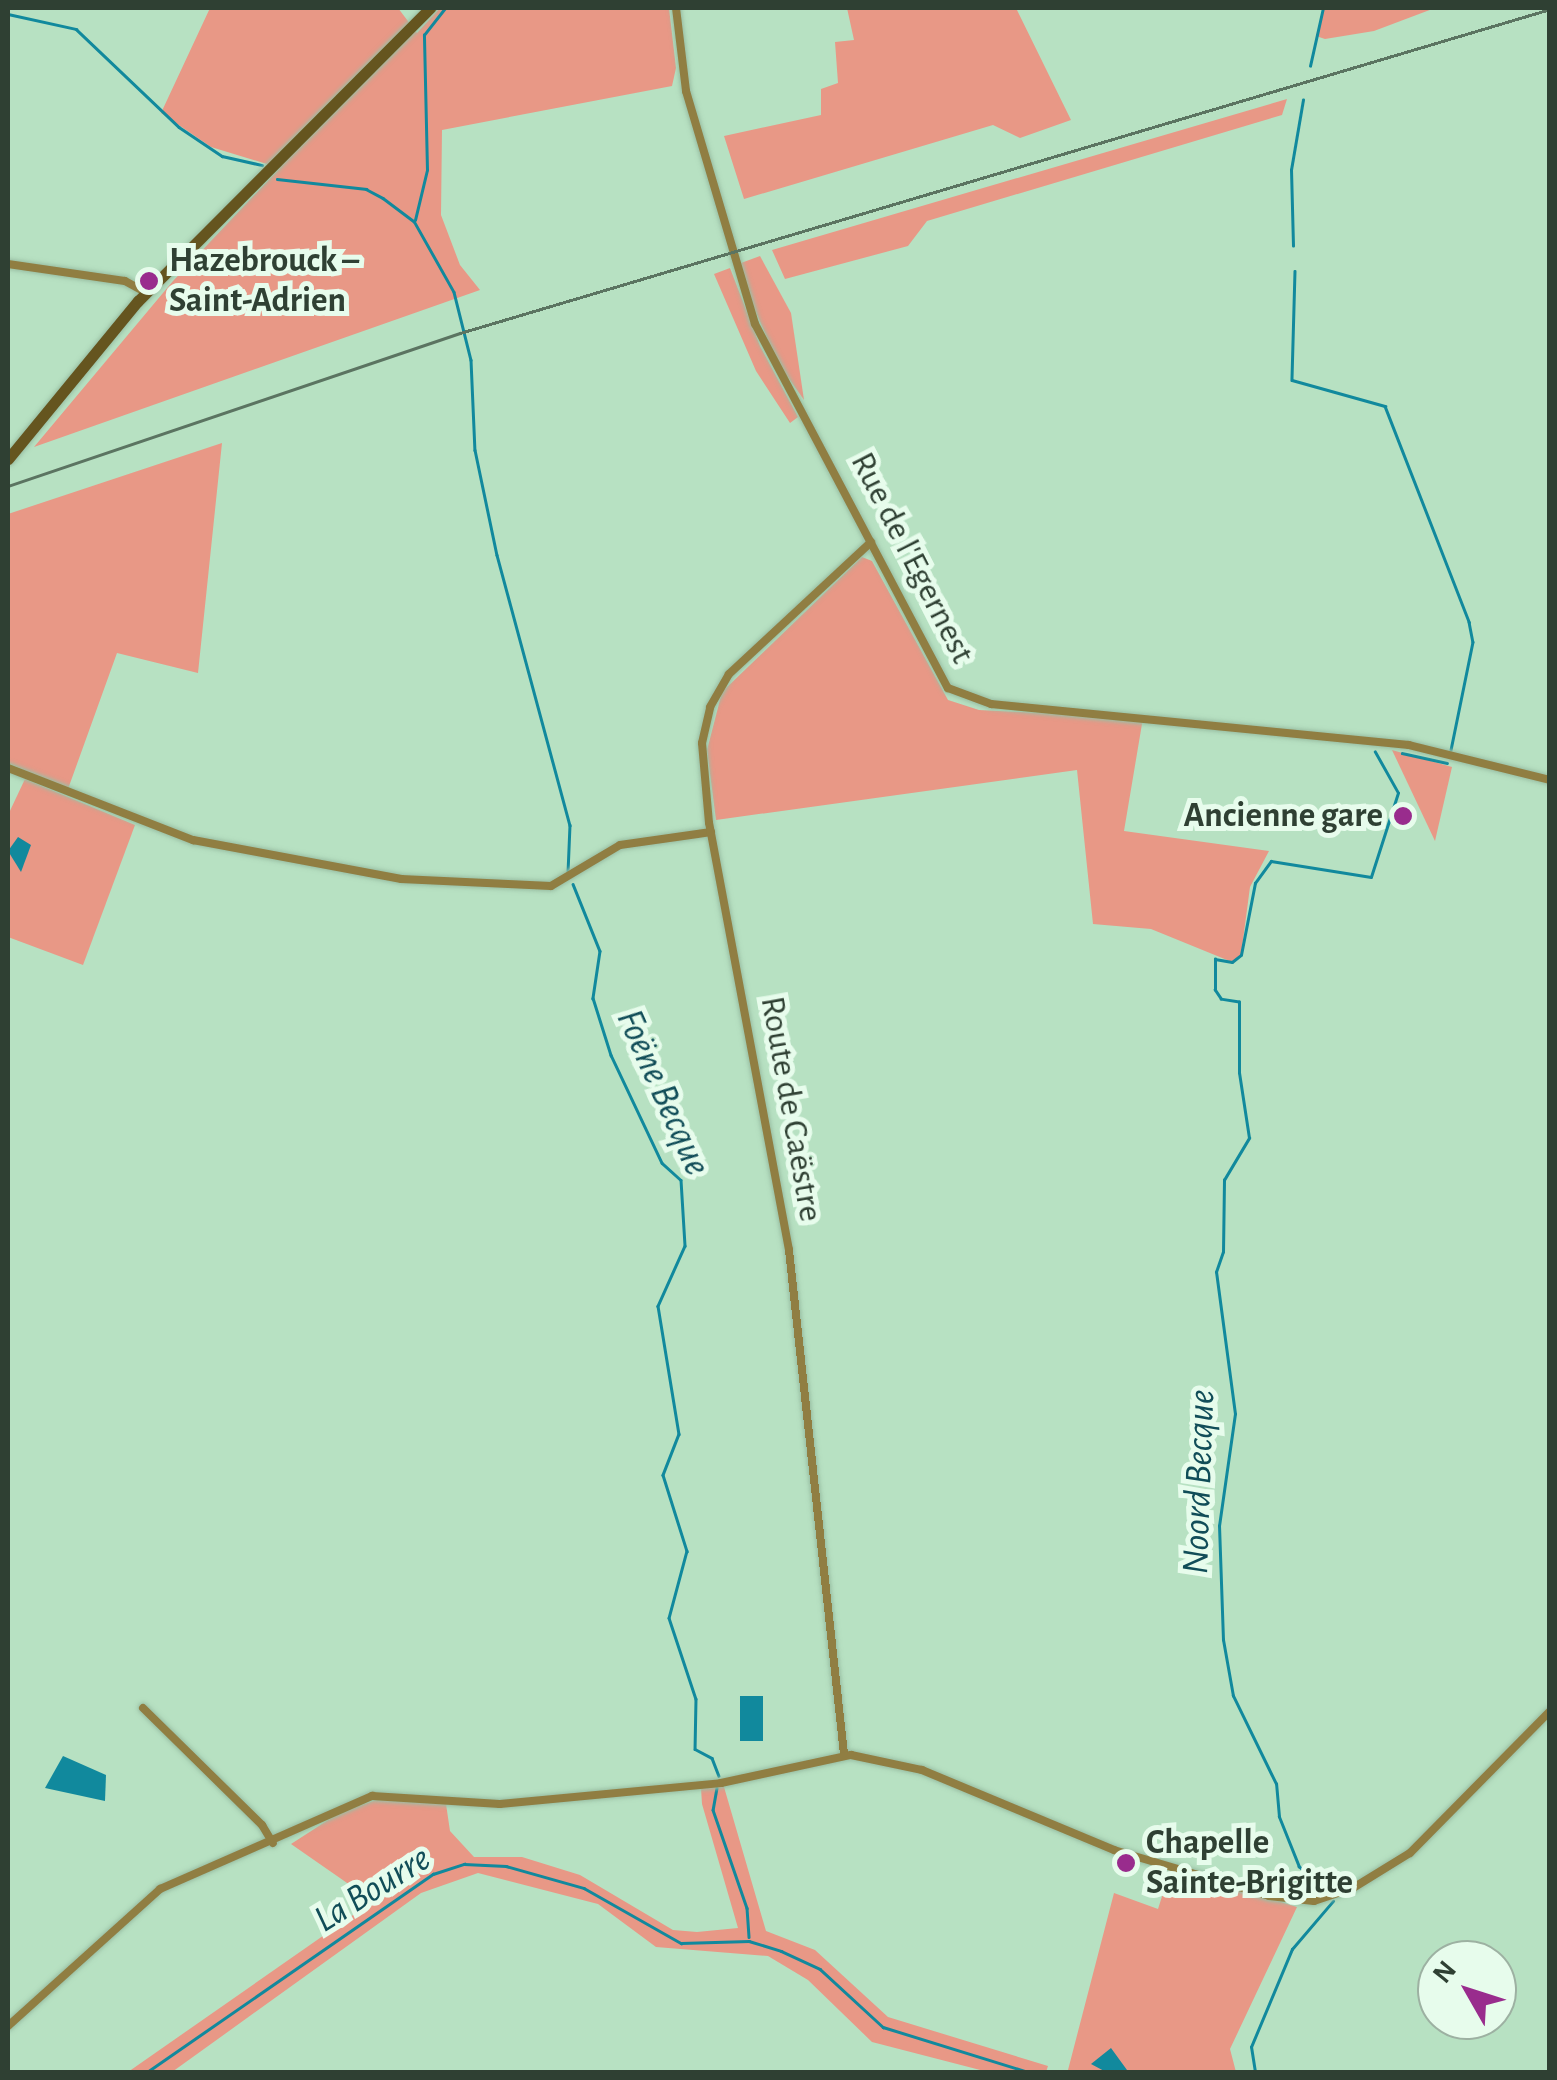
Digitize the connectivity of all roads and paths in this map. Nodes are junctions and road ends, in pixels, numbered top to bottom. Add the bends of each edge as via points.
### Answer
1 (430, 8) edge
2 (676, 8) edge
3 (8, 264) edge
4 (146, 293) junction
5 (8, 459) edge
6 (871, 542) junction
7 (8, 768) edge
8 (1550, 780) edge
9 (711, 832) junction
10 (144, 1708) dead end
11 (1550, 1711) edge
12 (844, 1754) junction
13 (272, 1843) junction
14 (8, 2026) edge

1 - 4 main road
2 - 6 street, Rue de l'Egernest via 686,91 755,324
3 - 4 street via 129,282
4 - 5 main road
6 - 8 street, Rue de l'Egernest via 938,675 966,700 1396,743
6 - 9 street, Route de Caëstre via 716,692 702,743
7 - 9 street via 193,840 401,880 557,885 620,846
9 - 12 street, Route de Caëstre via 786,1226
10 - 13 street via 262,1825
11 - 12 street via 1416,1848 1336,1895 1300,1902 1042,1824 913,1768
12 - 13 street via 721,1783 500,1804 379,1794
13 - 14 street via 154,1894

